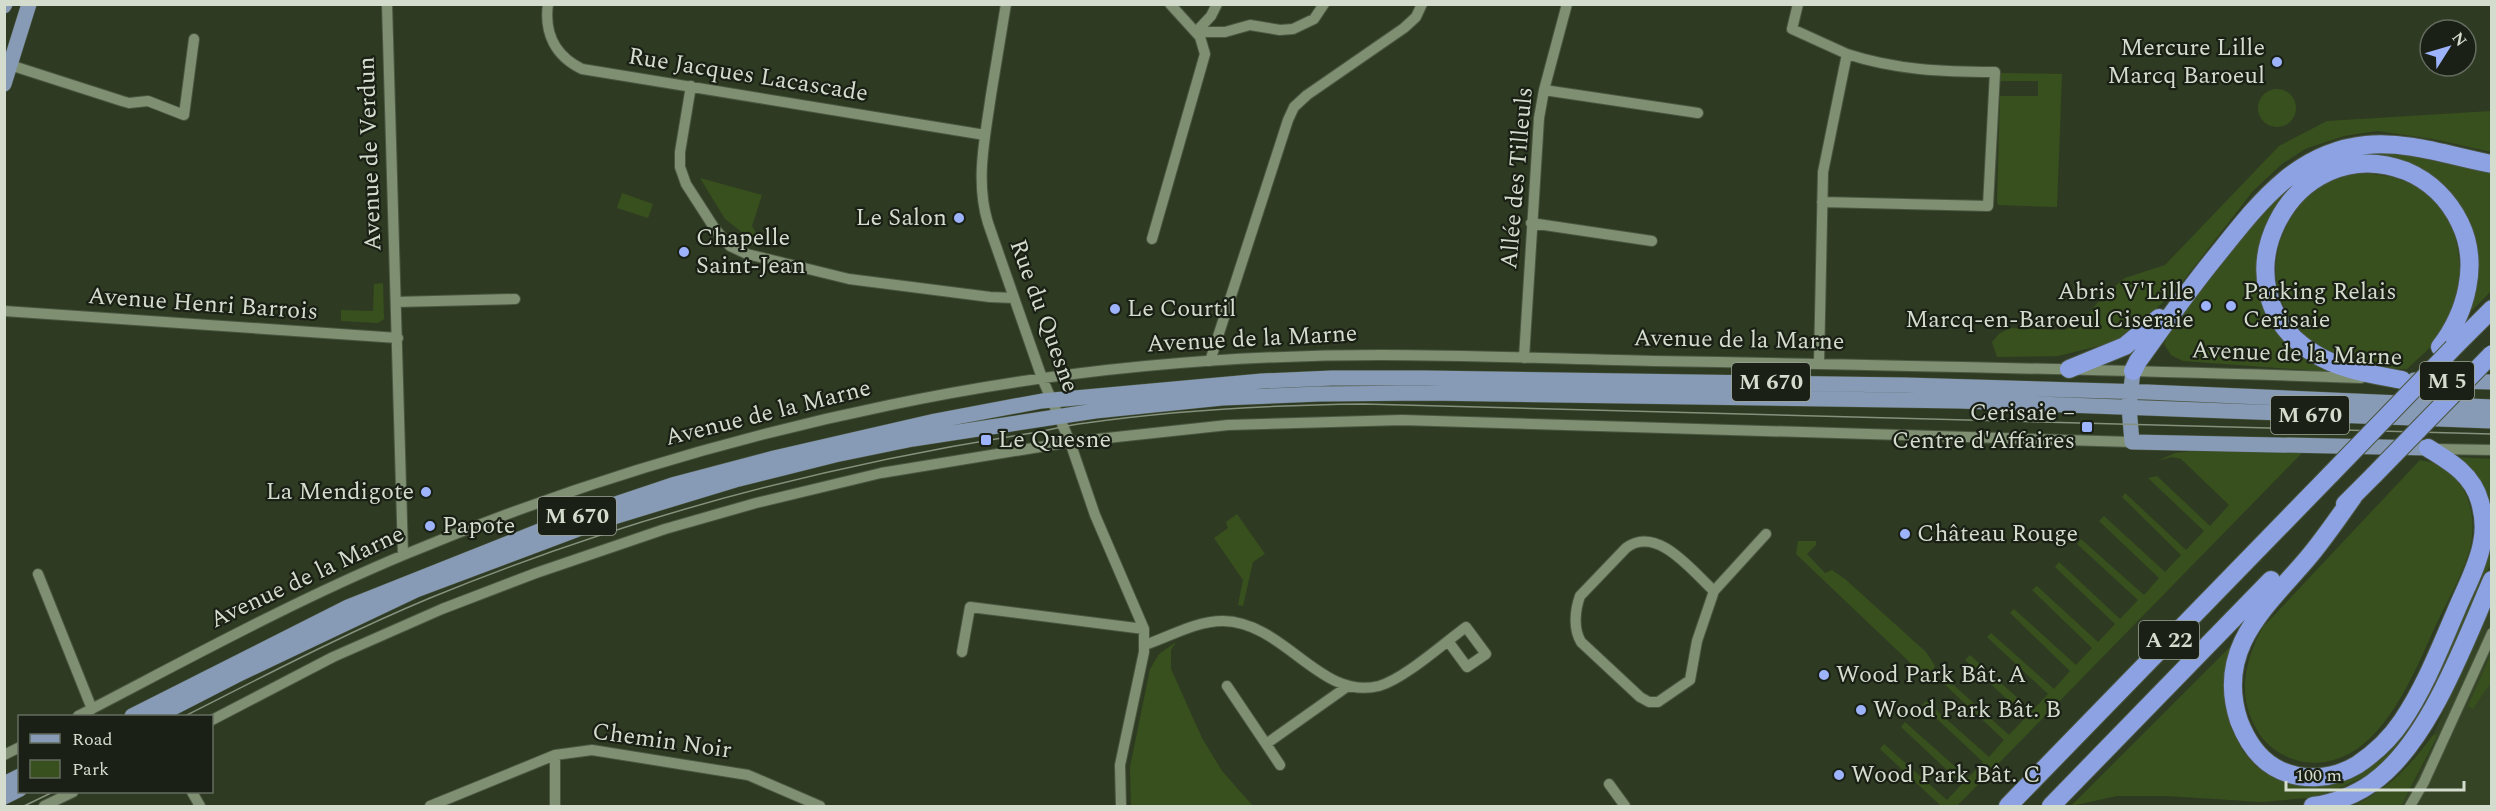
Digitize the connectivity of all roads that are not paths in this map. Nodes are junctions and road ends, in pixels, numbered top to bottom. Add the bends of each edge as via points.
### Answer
1 (29, 4) edge
2 (387, 4) edge
3 (548, 4) edge
4 (1006, 4) edge
5 (1170, 4) edge
6 (1218, 4) edge
7 (1324, 4) edge
8 (1422, 4) edge
9 (1568, 4) edge
10 (1797, 4) edge
11 (1196, 32) junction
12 (194, 39) dead end
13 (1847, 54) junction
14 (10, 65) junction
15 (4, 84) edge
16 (691, 86) junction
17 (1544, 90) junction
18 (1698, 113) dead end
19 (985, 135) junction
20 (2492, 164) edge
21 (1822, 201) junction
22 (1531, 223) junction
23 (1152, 239) dead end
24 (1652, 241) dead end
25 (2184, 294) junction
26 (1014, 298) junction
27 (515, 299) dead end
28 (396, 302) junction
29 (2492, 309) edge
30 (4, 311) edge
31 (398, 338) junction
32 (2447, 348) junction
33 (2492, 354) edge
34 (1524, 358) junction
35 (1210, 361) junction
36 (1819, 363) junction
37 (2069, 369) junction
38 (2133, 371) junction
39 (1042, 378) junction
40 (2402, 380) junction
41 (2492, 382) edge
42 (2129, 399) junction
43 (1052, 400) junction
44 (2492, 407) edge
45 (1059, 416) junction
46 (2492, 421) edge
47 (1070, 442) junction
48 (2132, 442) junction
49 (2428, 448) junction
50 (2492, 450) edge
51 (2353, 496) junction
52 (1766, 534) dead end
53 (403, 555) junction
54 (38, 574) dead end
55 (2492, 580) edge
56 (1714, 591) junction
57 (1144, 629) junction
58 (2492, 633) edge
59 (1448, 641) dead end
60 (1145, 645) junction
61 (962, 652) dead end
62 (1227, 686) dead end
63 (1348, 686) junction
64 (92, 709) junction
65 (82, 715) edge
66 (136, 715) edge
67 (162, 715) edge
68 (213, 719) edge
69 (1266, 744) junction
70 (18, 748) edge
71 (4, 755) edge
72 (555, 755) junction
73 (1280, 765) dead end
74 (18, 777) edge
75 (4, 784) edge
76 (1609, 784) dead end
77 (18, 790) edge
78 (71, 793) edge
79 (193, 793) edge
80 (4, 797) edge
81 (818, 806) edge
82 (44, 807) edge
83 (200, 807) edge
84 (430, 807) edge
85 (555, 807) edge
86 (1121, 807) edge
87 (1625, 807) edge
88 (2008, 807) edge
89 (2051, 807) edge
90 (2313, 807) edge
91 (2410, 807) edge

1 - 14 main road
2 - 28 street, Avenue de Verdun
3 - 16 street, Rue Jacques Lacascade via 549,33 561,55 573,65 589,71
4 - 19 street, Rue du Quesne
5 - 11 street
6 - 11 street
7 - 11 street via 1314,19 1293,29 1250,25 1225,32
8 - 35 street via 1404,28 1294,107
9 - 17 street, Allée des Tilleuls
10 - 13 street via 1792,30
11 - 23 street via 1205,49 1204,61
12 - 14 street via 184,115 148,100 129,103
13 - 21 street via 1825,161
13 - 21 street via 1922,71 1995,72 1988,206
14 - 15 main road
16 - 19 street, Rue Jacques Lacascade
16 - 26 street via 680,167 686,184 715,230 730,246 747,254 849,279
17 - 18 street
17 - 22 street, Allée des Tilleuls
19 - 26 street, Rue du Quesne via 983,204
20 - 25 highway via 2391,144 2353,147 2320,156 2293,172 2264,197
21 - 36 street
22 - 24 street
22 - 34 street, Allée des Tilleuls
25 - 37 highway via 2132,342
25 - 38 highway
26 - 39 street, Rue du Quesne
27 - 28 street
28 - 31 street, Avenue de Verdun
29 - 32 highway
30 - 31 street, Avenue Henri Barrois
31 - 53 street, Avenue de Verdun
32 - 40 highway via 2463,306 2469,274 2467,241 2461,224 2441,195 2416,175 2379,164 2346,166 2306,185 2283,210 2266,246 2265,276 2278,317 2299,342 2329,361
32 - 88 highway, A 22, bridge via 2387,416
33 - 51 highway, A 22, bridge
34 - 35 street, Avenue de la Marne / M 5 via 1382,355
34 - 36 street, Avenue de la Marne / M 5
35 - 39 street, Avenue de la Marne / M 5
36 - 37 street, Avenue de la Marne / M 5
37 - 38 street, Avenue de la Marne / M 5
38 - 40 street, Avenue de la Marne / M 5
38 - 42 main road
39 - 43 street, Rue du Quesne
39 - 53 street, Avenue de la Marne / M 5 via 884,406 728,444 546,500
40 - 41 main road, Avenue de la Marne / M 5
42 - 43 main road, Avenue de la Marne / M 670 via 1735,381 1332,378
42 - 44 main road, Avenue de la Marne / M 670
42 - 45 main road, Avenue de la Marne / M 670 via 1960,401 1372,393 1222,398
42 - 46 main road, Avenue de la Marne / M 670 via 2361,418
42 - 48 main road
43 - 45 street, Rue du Quesne
43 - 66 main road, Avenue de la Marne / M 670 via 934,421 774,458 672,485 554,524 348,607
45 - 47 street, Rue du Quesne
45 - 67 main road, Avenue de la Marne / M 670 via 913,439 788,466 587,525 416,590
47 - 48 street via 1228,425 1402,420
47 - 57 street, Rue du Quesne via 1095,516
47 - 68 street via 881,473 665,529 431,614 333,657
48 - 49 main road
49 - 50 street
49 - 51 highway via 2462,471 2480,501 2482,544 2468,582 2418,693 2388,740 2366,759 2343,771 2313,777 2292,775 2272,766 2248,740 2234,698 2235,667 2245,637 2263,607 2310,555
51 - 89 highway, A 22
52 - 56 street
53 - 64 street, Avenue de la Marne / M 5 via 259,622
54 - 64 street
55 - 90 highway via 2433,706 2403,753 2370,785
56 - 56 street via 1697,641 1692,677 1658,702 1640,697 1576,633 1580,596 1634,543 1651,541 1663,545
57 - 60 street, Rue du Quesne
57 - 61 street via 970,608
58 - 91 street
59 - 63 street via 1389,682 1372,687
60 - 63 street via 1209,622 1247,624
60 - 86 street, Rue du Quesne via 1120,765
62 - 69 street
63 - 69 street
64 - 65 street, Avenue de la Marne / M 5
69 - 73 street
70 - 71 street
72 - 81 street, Chemin Noir via 603,751 739,773
72 - 84 street, Chemin Noir
72 - 85 street
74 - 75 main road
76 - 87 street
77 - 80 main road
78 - 82 street
79 - 83 street

